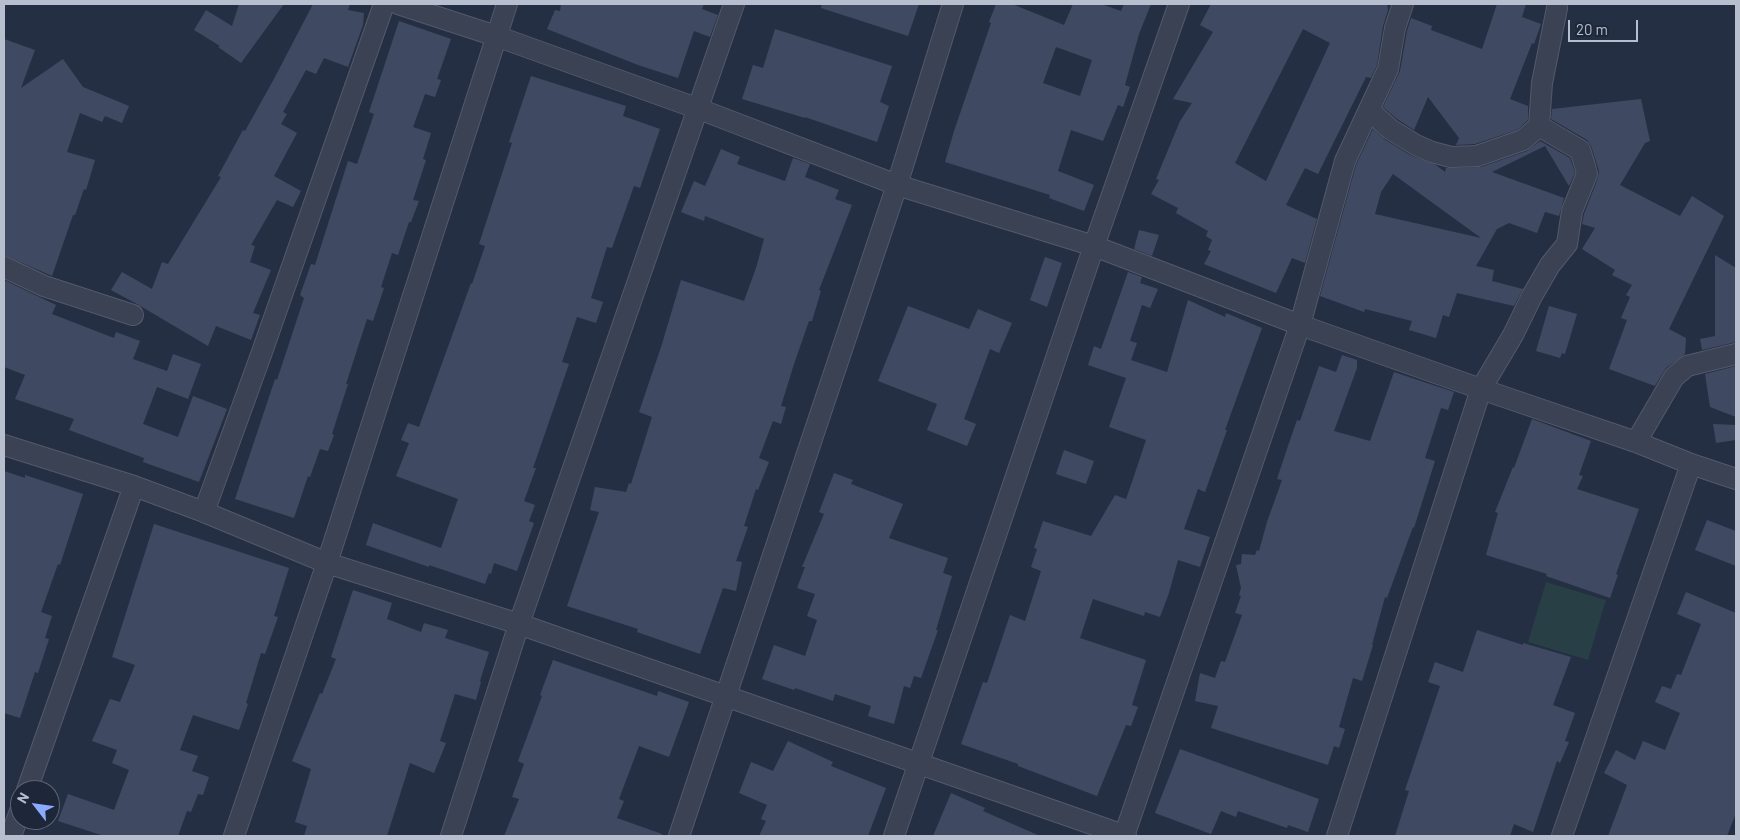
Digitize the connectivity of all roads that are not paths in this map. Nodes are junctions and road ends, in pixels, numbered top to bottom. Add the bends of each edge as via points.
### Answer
1 (384, 4) edge
2 (398, 4) edge
3 (507, 4) edge
4 (734, 4) edge
5 (953, 4) edge
6 (1180, 4) edge
7 (1403, 4) edge
8 (1557, 8) dead end
9 (496, 36) junction
10 (699, 109) junction
11 (1368, 110) junction
12 (1539, 126) junction
13 (897, 185) junction
14 (1094, 246) junction
15 (4, 267) edge
16 (133, 315) dead end
17 (1300, 325) junction
18 (1736, 354) edge
19 (1481, 389) junction
20 (1636, 442) junction
21 (4, 445) edge
22 (1691, 464) junction
23 (1736, 479) edge
24 (134, 486) junction
25 (204, 512) junction
26 (327, 563) junction
27 (519, 624) junction
28 (725, 696) junction
29 (918, 763) junction
30 (31, 780) edge
31 (234, 836) edge
32 (451, 836) edge
33 (679, 836) edge
34 (894, 836) edge
35 (1125, 836) edge
36 (1337, 836) edge
37 (1562, 836) edge

1 - 25 street
2 - 9 street
3 - 9 street
4 - 10 street
5 - 13 street
6 - 14 street
7 - 11 street via 1388,69
8 - 12 street via 1542,83
9 - 10 street
9 - 26 street
10 - 13 street
10 - 27 street
11 - 12 street via 1416,145 1451,157 1478,156 1523,140
11 - 17 street via 1345,161
12 - 19 street via 1580,150 1587,174 1572,211 1567,244 1550,265
13 - 14 street
13 - 28 street
14 - 17 street
14 - 29 street
15 - 16 street via 44,286
17 - 19 street
17 - 35 street
18 - 20 street via 1688,366 1674,377
19 - 20 street
19 - 36 street
20 - 22 street
21 - 24 street
22 - 23 street
22 - 37 street
24 - 25 street
24 - 30 street
25 - 26 street
26 - 27 street
26 - 31 street
27 - 28 street
27 - 32 street
28 - 29 street
28 - 33 street
29 - 34 street
29 - 35 street

